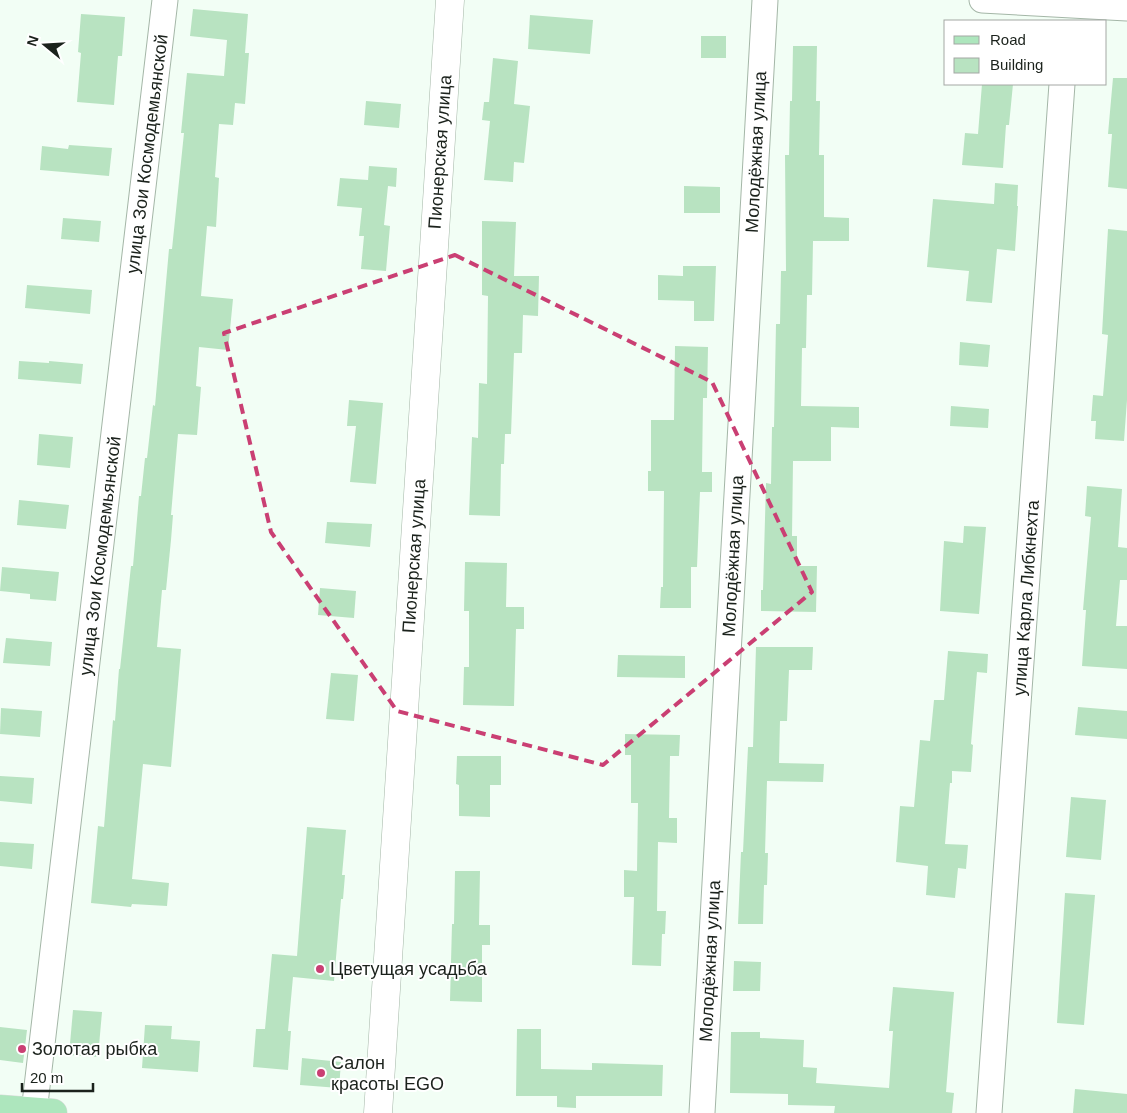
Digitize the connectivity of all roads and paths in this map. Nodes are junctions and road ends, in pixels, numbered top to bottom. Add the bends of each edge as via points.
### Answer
1 (165, 0) edge
2 (450, 0) edge
3 (765, 0) edge
4 (982, 0) edge
5 (1127, 8) edge
6 (1067, 9) edge
7 (1062, 85) edge
8 (0, 1109) edge
9 (44, 1112) edge
10 (378, 1113) edge
11 (702, 1113) edge
12 (989, 1113) edge

1 - 9 street, улица Зои Космодемьянской
2 - 10 street, Пионерская улица
3 - 11 street, Молодёжная улица
4 - 6 street
5 - 6 street
7 - 12 street, улица Карла Либкнехта
8 - 9 main road

